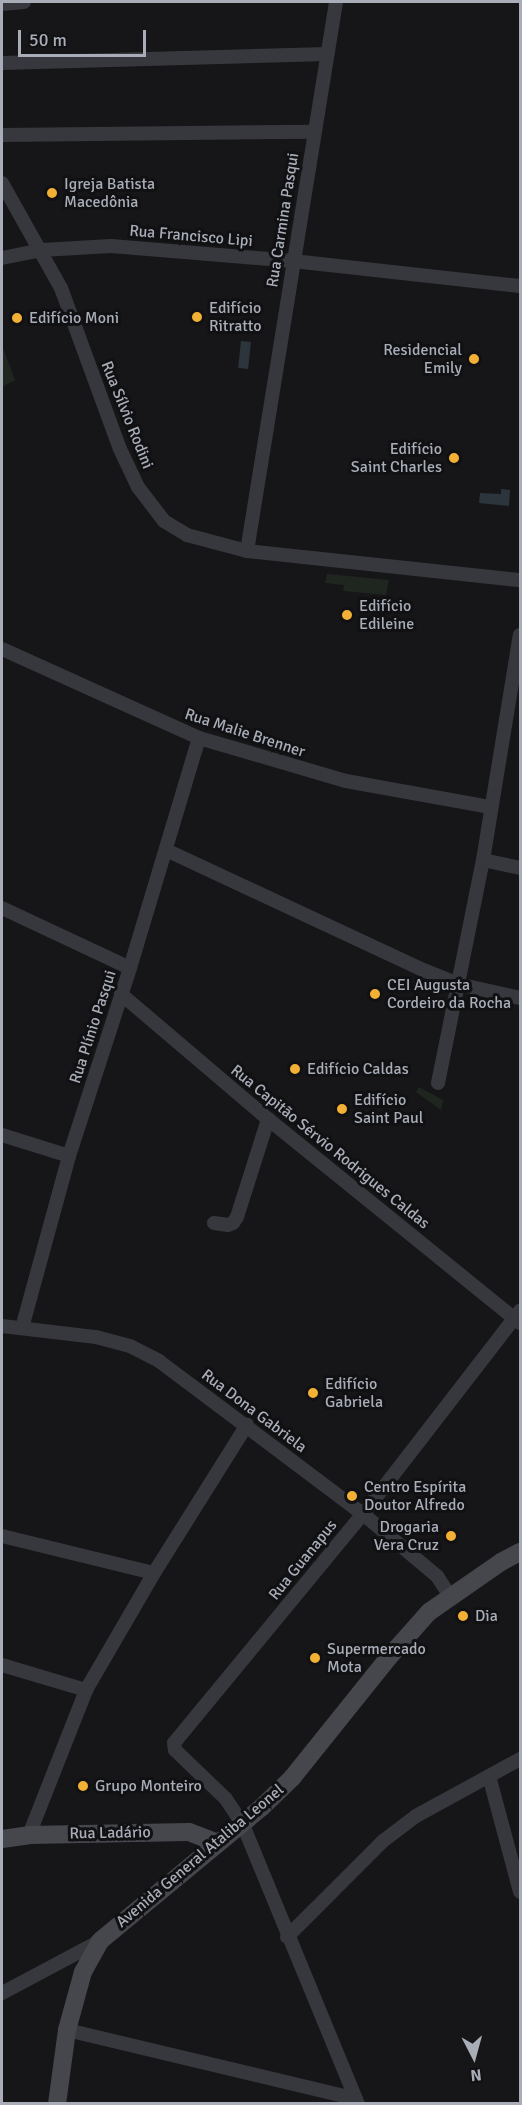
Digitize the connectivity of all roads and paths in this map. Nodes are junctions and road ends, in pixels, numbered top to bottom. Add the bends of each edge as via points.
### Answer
1 (24, 2) edge
2 (336, 2) edge
3 (2, 4) edge
4 (327, 54) junction
5 (2, 63) edge
6 (313, 132) junction
7 (2, 135) edge
8 (2, 183) edge
9 (42, 250) junction
10 (2, 258) edge
11 (293, 261) junction
12 (520, 286) edge
13 (247, 552) junction
14 (520, 580) edge
15 (520, 634) edge
16 (2, 649) edge
17 (199, 738) junction
18 (492, 807) junction
19 (166, 850) junction
20 (483, 860) junction
21 (520, 868) edge
22 (2, 908) edge
23 (130, 968) junction
24 (458, 984) junction
25 (121, 994) junction
26 (520, 998) edge
27 (438, 1083) dead end
28 (268, 1119) junction
29 (2, 1135) edge
30 (69, 1156) junction
31 (214, 1223) dead end
32 (519, 1317) edge
33 (2, 1326) edge
34 (22, 1328) junction
35 (247, 1425) junction
36 (363, 1514) junction
37 (2, 1536) edge
38 (520, 1552) edge
39 (153, 1572) junction
40 (450, 1596) junction
41 (2, 1665) edge
42 (86, 1690) junction
43 (520, 1759) edge
44 (489, 1776) junction
45 (242, 1823) junction
46 (29, 1835) junction
47 (2, 1839) edge
48 (217, 1843) junction
49 (520, 1892) edge
50 (287, 1937) junction
51 (100, 1941) junction
52 (2, 1993) edge
53 (67, 2030) junction
54 (357, 2101) edge
55 (57, 2103) edge

1 - 3 street
2 - 4 street, Rua Carmina Pasqui
4 - 5 street
4 - 6 street, Rua Carmina Pasqui
6 - 7 street
6 - 11 street, Rua Carmina Pasqui
8 - 9 street, Rua Sílvio Rodini
9 - 10 street, Rua Francisco Lipi
9 - 11 street, Rua Francisco Lipi via 111,246
9 - 13 street, Rua Sílvio Rodini via 61,288 120,449 151,507 187,536
11 - 12 street, Rua Francisco Lipi
11 - 13 street, Rua Carmina Pasqui
13 - 14 street, Rua Sílvio Rodini
15 - 18 street
16 - 17 street, Rua Malie Brenner
17 - 18 street, Rua Malie Brenner via 346,781
17 - 19 street, Rua Plínio Pasqui
18 - 20 street
19 - 23 street, Rua Plínio Pasqui
19 - 24 street
20 - 21 street
20 - 24 street
22 - 23 street
23 - 25 street, Rua Plínio Pasqui
24 - 26 street
24 - 27 street
25 - 28 street, Rua Capitão Sérvio Rodrigues Caldas
25 - 30 street, Rua Plínio Pasqui
28 - 31 street via 234,1223
28 - 32 street, Rua Capitão Sérvio Rodrigues Caldas
29 - 30 street
30 - 34 street, Rua Plínio Pasqui
32 - 36 street, Rua Guanapus
33 - 34 street, Rua Dona Gabriela
34 - 35 street, Rua Dona Gabriela via 96,1337 130,1347 159,1362
35 - 36 street, Rua Dona Gabriela
35 - 39 street
36 - 40 street, Rua Dona Gabriela via 436,1576
36 - 45 street, Rua Guanapus via 174,1743 175,1750 226,1799
37 - 39 street
38 - 40 main road, Avenida General Ataliba Leonel
39 - 42 street
40 - 45 main road, Avenida General Ataliba Leonel via 429,1612 388,1657 292,1778
41 - 42 street
42 - 46 street
43 - 44 street
44 - 49 street
44 - 50 street via 416,1816 382,1840
45 - 48 main road, Avenida General Ataliba Leonel
45 - 50 street
46 - 47 main road, Rua Ladário
46 - 48 main road, Rua Ladário via 189,1832
48 - 51 main road, Avenida General Ataliba Leonel
50 - 54 street
51 - 52 street
51 - 53 main road, Avenida General Ataliba Leonel via 83,1972
53 - 54 street
53 - 55 main road, Avenida General Ataliba Leonel

